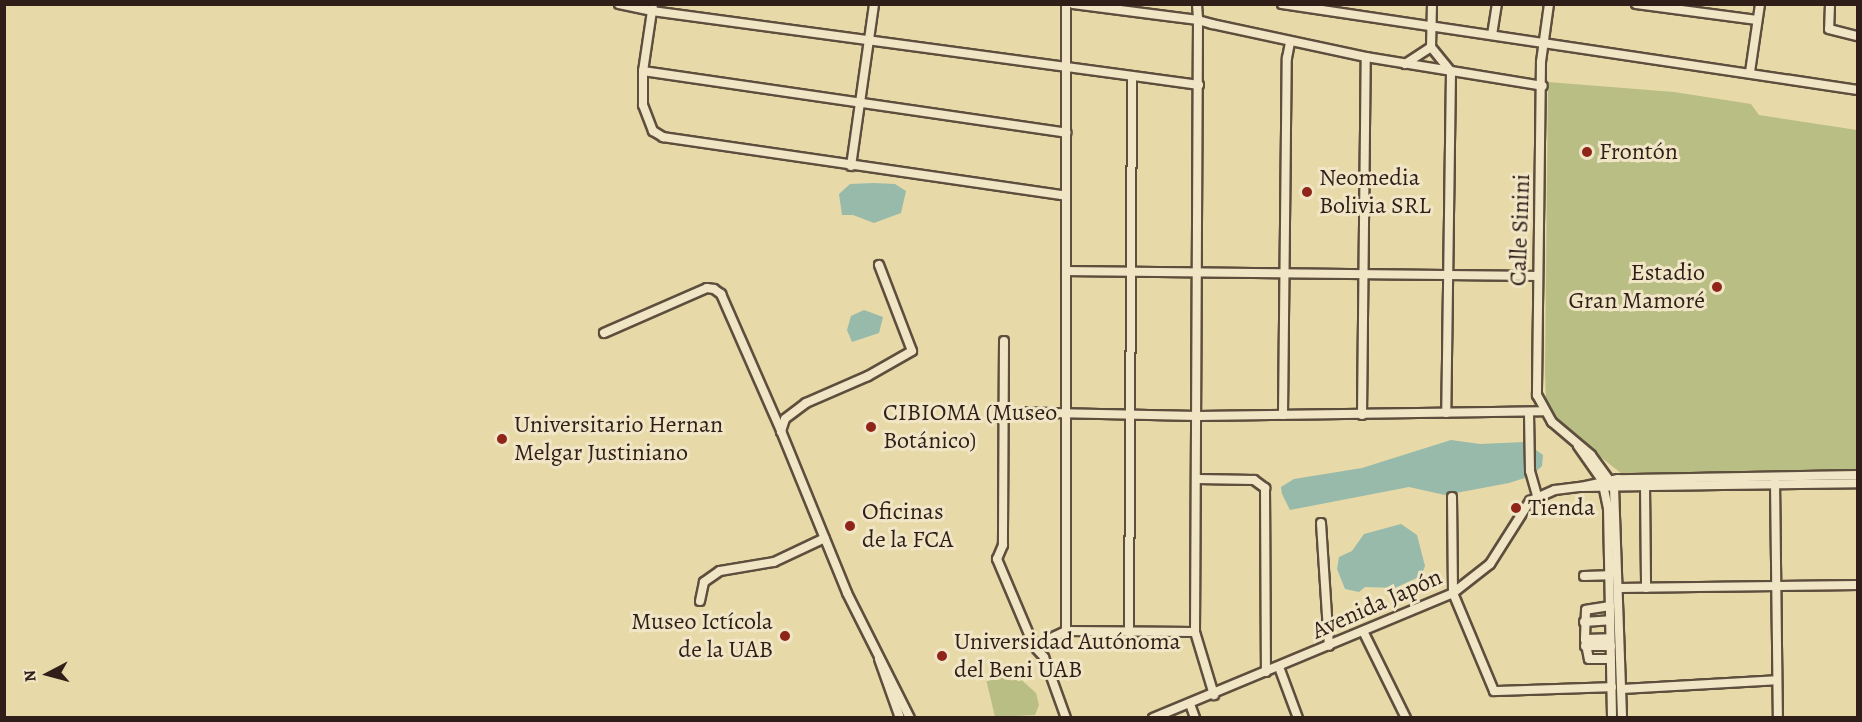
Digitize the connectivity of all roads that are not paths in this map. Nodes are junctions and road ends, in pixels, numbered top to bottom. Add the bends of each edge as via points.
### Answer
1 (619, 4) edge
2 (874, 4) edge
3 (1066, 4) edge
4 (1073, 4) edge
5 (1197, 4) edge
6 (1432, 4) edge
7 (1497, 4) edge
8 (1549, 4) edge
9 (1636, 4) edge
10 (1760, 4) edge
11 (1830, 4) edge
12 (1286, 5) edge
13 (653, 8) edge
14 (1691, 8) edge
15 (1198, 20) junction
16 (1757, 20) junction
17 (1430, 27) junction
18 (1492, 35) junction
19 (1857, 36) edge
20 (868, 42) junction
21 (1290, 42) junction
22 (1542, 46) junction
23 (1431, 47) junction
24 (1366, 57) junction
25 (1405, 64) junction
26 (1066, 69) junction
27 (643, 71) junction
28 (1451, 72) junction
29 (1750, 72) junction
30 (1132, 75) junction
31 (1199, 85) junction
32 (1543, 86) junction
33 (1857, 90) edge
34 (859, 104) junction
35 (1066, 133) junction
36 (851, 166) junction
37 (1066, 196) junction
38 (879, 265) dead end
39 (1066, 271) junction
40 (1199, 271) junction
41 (1128, 272) junction
42 (1364, 272) junction
43 (1283, 273) junction
44 (1448, 273) junction
45 (1538, 276) junction
46 (604, 333) dead end
47 (1004, 341) dead end
48 (1543, 411) junction
49 (1003, 412) junction
50 (1446, 413) junction
51 (1529, 413) junction
52 (1064, 414) junction
53 (1283, 415) junction
54 (1362, 415) junction
55 (1129, 416) junction
56 (1198, 416) junction
57 (781, 431) junction
58 (1857, 475) edge
59 (1198, 479) junction
60 (1775, 480) junction
61 (1608, 483) junction
62 (1857, 483) edge
63 (1645, 486) junction
64 (1537, 496) junction
65 (1452, 497) dead end
66 (1321, 524) dead end
67 (825, 538) junction
68 (1609, 575) junction
69 (1584, 576) dead end
70 (1857, 585) edge
71 (1775, 586) junction
72 (1619, 588) junction
73 (1646, 588) junction
74 (1453, 593) junction
75 (700, 601) dead end
76 (1610, 606) junction
77 (1610, 620) junction
78 (1584, 622) junction
79 (1066, 631) junction
80 (1195, 632) junction
81 (1129, 633) junction
82 (1364, 633) junction
83 (1585, 642) junction
84 (1611, 642) junction
85 (1034, 646) junction
86 (1329, 646) junction
87 (878, 656) junction
88 (1611, 659) junction
89 (1279, 667) junction
90 (1266, 672) junction
91 (1776, 681) junction
92 (1611, 687) junction
93 (1622, 689) junction
94 (1214, 695) junction
95 (1190, 704) junction
96 (900, 717) edge
97 (910, 717) edge
98 (1066, 717) edge
99 (1153, 717) edge
100 (1195, 717) edge
101 (1298, 717) edge
102 (1406, 717) edge
103 (1612, 717) edge
104 (1622, 717) edge
105 (1778, 717) edge

1 - 13 street
2 - 20 street
3 - 26 street
4 - 15 street
5 - 15 street
6 - 17 street
7 - 18 street
8 - 22 street, Calle Sinini
9 - 14 street
10 - 16 street
11 - 19 street via 1829,29
12 - 17 street
13 - 20 street
13 - 27 street
14 - 16 street
15 - 21 street
15 - 31 street
16 - 29 street
17 - 18 street
17 - 23 street
18 - 22 street
20 - 26 street
20 - 34 street
21 - 24 street
21 - 43 street
22 - 29 street
22 - 32 street, Calle Sinini
23 - 25 street
23 - 28 street
24 - 25 street
24 - 42 street
25 - 28 street
26 - 30 street
26 - 35 street
27 - 34 street
27 - 36 street via 643,105 653,131 663,136
28 - 32 street
28 - 44 street
29 - 33 street
30 - 31 street
30 - 41 street
31 - 40 street
32 - 45 street, Calle Sinini
34 - 35 street
34 - 36 street
35 - 37 street
36 - 37 street
37 - 39 street
38 - 57 street via 912,351 868,376 806,402 784,418
39 - 41 street
39 - 52 street
40 - 41 street
40 - 43 street
40 - 56 street
41 - 55 street
42 - 43 street
42 - 44 street
42 - 54 street
43 - 53 street
44 - 45 street
44 - 50 street
45 - 48 street, Calle Sinini via 1536,387
46 - 57 street via 707,288 714,289 721,294
47 - 49 street
48 - 51 street
48 - 61 street via 1576,443
49 - 52 street
49 - 85 street via 1003,545 997,559
50 - 51 street
50 - 54 street
51 - 64 street via 1530,471
52 - 55 street
52 - 79 street
53 - 54 street
53 - 56 street
55 - 56 street
55 - 81 street
56 - 59 street
57 - 67 street
58 - 60 street
59 - 80 street
59 - 90 street via 1254,480 1265,488
60 - 61 street
60 - 62 street
60 - 63 street
60 - 71 street
61 - 63 street
61 - 64 street
61 - 68 street
61 - 72 street
63 - 73 street
64 - 74 street, Avenida Japón via 1523,509 1490,564
65 - 74 street
66 - 86 street
67 - 75 street via 774,562 720,572 704,582
67 - 87 street
68 - 69 street
68 - 76 street
70 - 71 street
71 - 73 street
71 - 91 street
72 - 73 street
72 - 93 street
74 - 82 street, Avenida Japón
74 - 92 street via 1494,691
76 - 77 street
76 - 78 street via 1586,610
77 - 78 street
77 - 84 street
78 - 83 street
79 - 81 street
79 - 85 street
80 - 81 street
80 - 94 street
82 - 86 street, Avenida Japón
82 - 102 street
83 - 84 street
83 - 88 street via 1589,659
84 - 88 street
85 - 98 street via 1044,657
86 - 89 street, Avenida Japón
87 - 96 street
87 - 97 street
88 - 92 street
89 - 90 street, Avenida Japón
89 - 101 street
90 - 94 street, Avenida Japón
91 - 93 street
91 - 105 street
92 - 103 street
93 - 104 street
94 - 95 street, Avenida Japón
95 - 99 street, Avenida Japón
95 - 100 street

